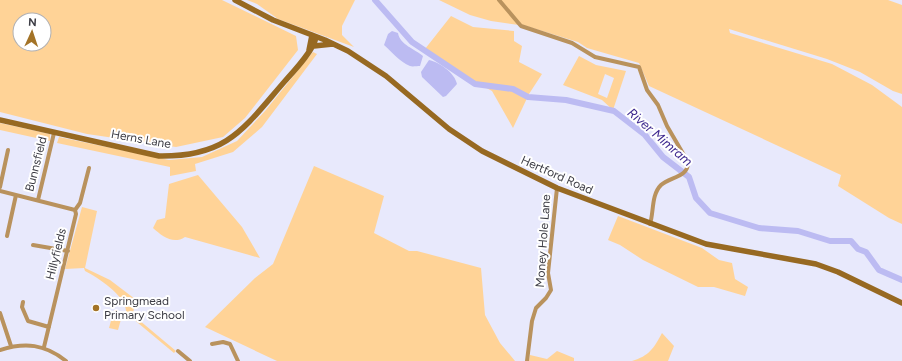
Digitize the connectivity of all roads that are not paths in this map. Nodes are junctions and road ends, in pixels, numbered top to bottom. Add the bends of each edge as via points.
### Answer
1 (235, 0) edge
2 (499, 0) edge
3 (314, 36) junction
4 (335, 44) junction
5 (314, 46) junction
6 (309, 51) junction
7 (0, 120) edge
8 (54, 133) junction
9 (8, 150) dead end
10 (89, 168) dead end
11 (0, 187) edge
12 (557, 188) junction
13 (0, 190) edge
14 (16, 195) junction
15 (38, 200) junction
16 (75, 210) junction
17 (650, 224) junction
18 (7, 236) dead end
19 (33, 245) dead end
20 (68, 251) junction
21 (23, 302) dead end
22 (902, 303) edge
23 (0, 313) edge
24 (49, 327) junction
25 (212, 344) dead end
26 (11, 346) junction
27 (44, 347) junction
28 (0, 350) edge
29 (178, 351) dead end
30 (63, 360) edge
31 (190, 361) edge
32 (238, 361) edge
33 (527, 361) edge

1 - 3 main road, Hertford Road via 273,20
2 - 17 street via 521,26 572,43 595,57 639,67 647,90 688,162 683,174 668,180 657,190
3 - 4 main road, Hertford Road
3 - 5 main road
3 - 6 main road, Herns Lane
4 - 5 main road
4 - 12 main road, Hertford Road via 386,76 449,129 482,151
5 - 6 main road, Herns Lane
6 - 8 main road, Herns Lane via 244,128 216,147 198,153 159,156
7 - 8 main road, Herns Lane
8 - 15 street, Bunnsfield
9 - 11 street
10 - 16 street, Hillyfields via 80,203
12 - 17 main road, Hertford Road
12 - 33 street, Money Hole Lane via 548,273 551,290 536,308
13 - 14 street
14 - 15 street
14 - 18 street
15 - 16 street
16 - 20 street, Hillyfields
17 - 22 main road, Hertford Road via 719,248 816,264
19 - 20 street
20 - 24 street, Hillyfields
21 - 24 street via 22,307 28,321
23 - 26 street
24 - 27 street, Hillyfields
25 - 32 street via 230,344
26 - 27 street via 30,344
26 - 28 street
27 - 30 street
29 - 31 street

